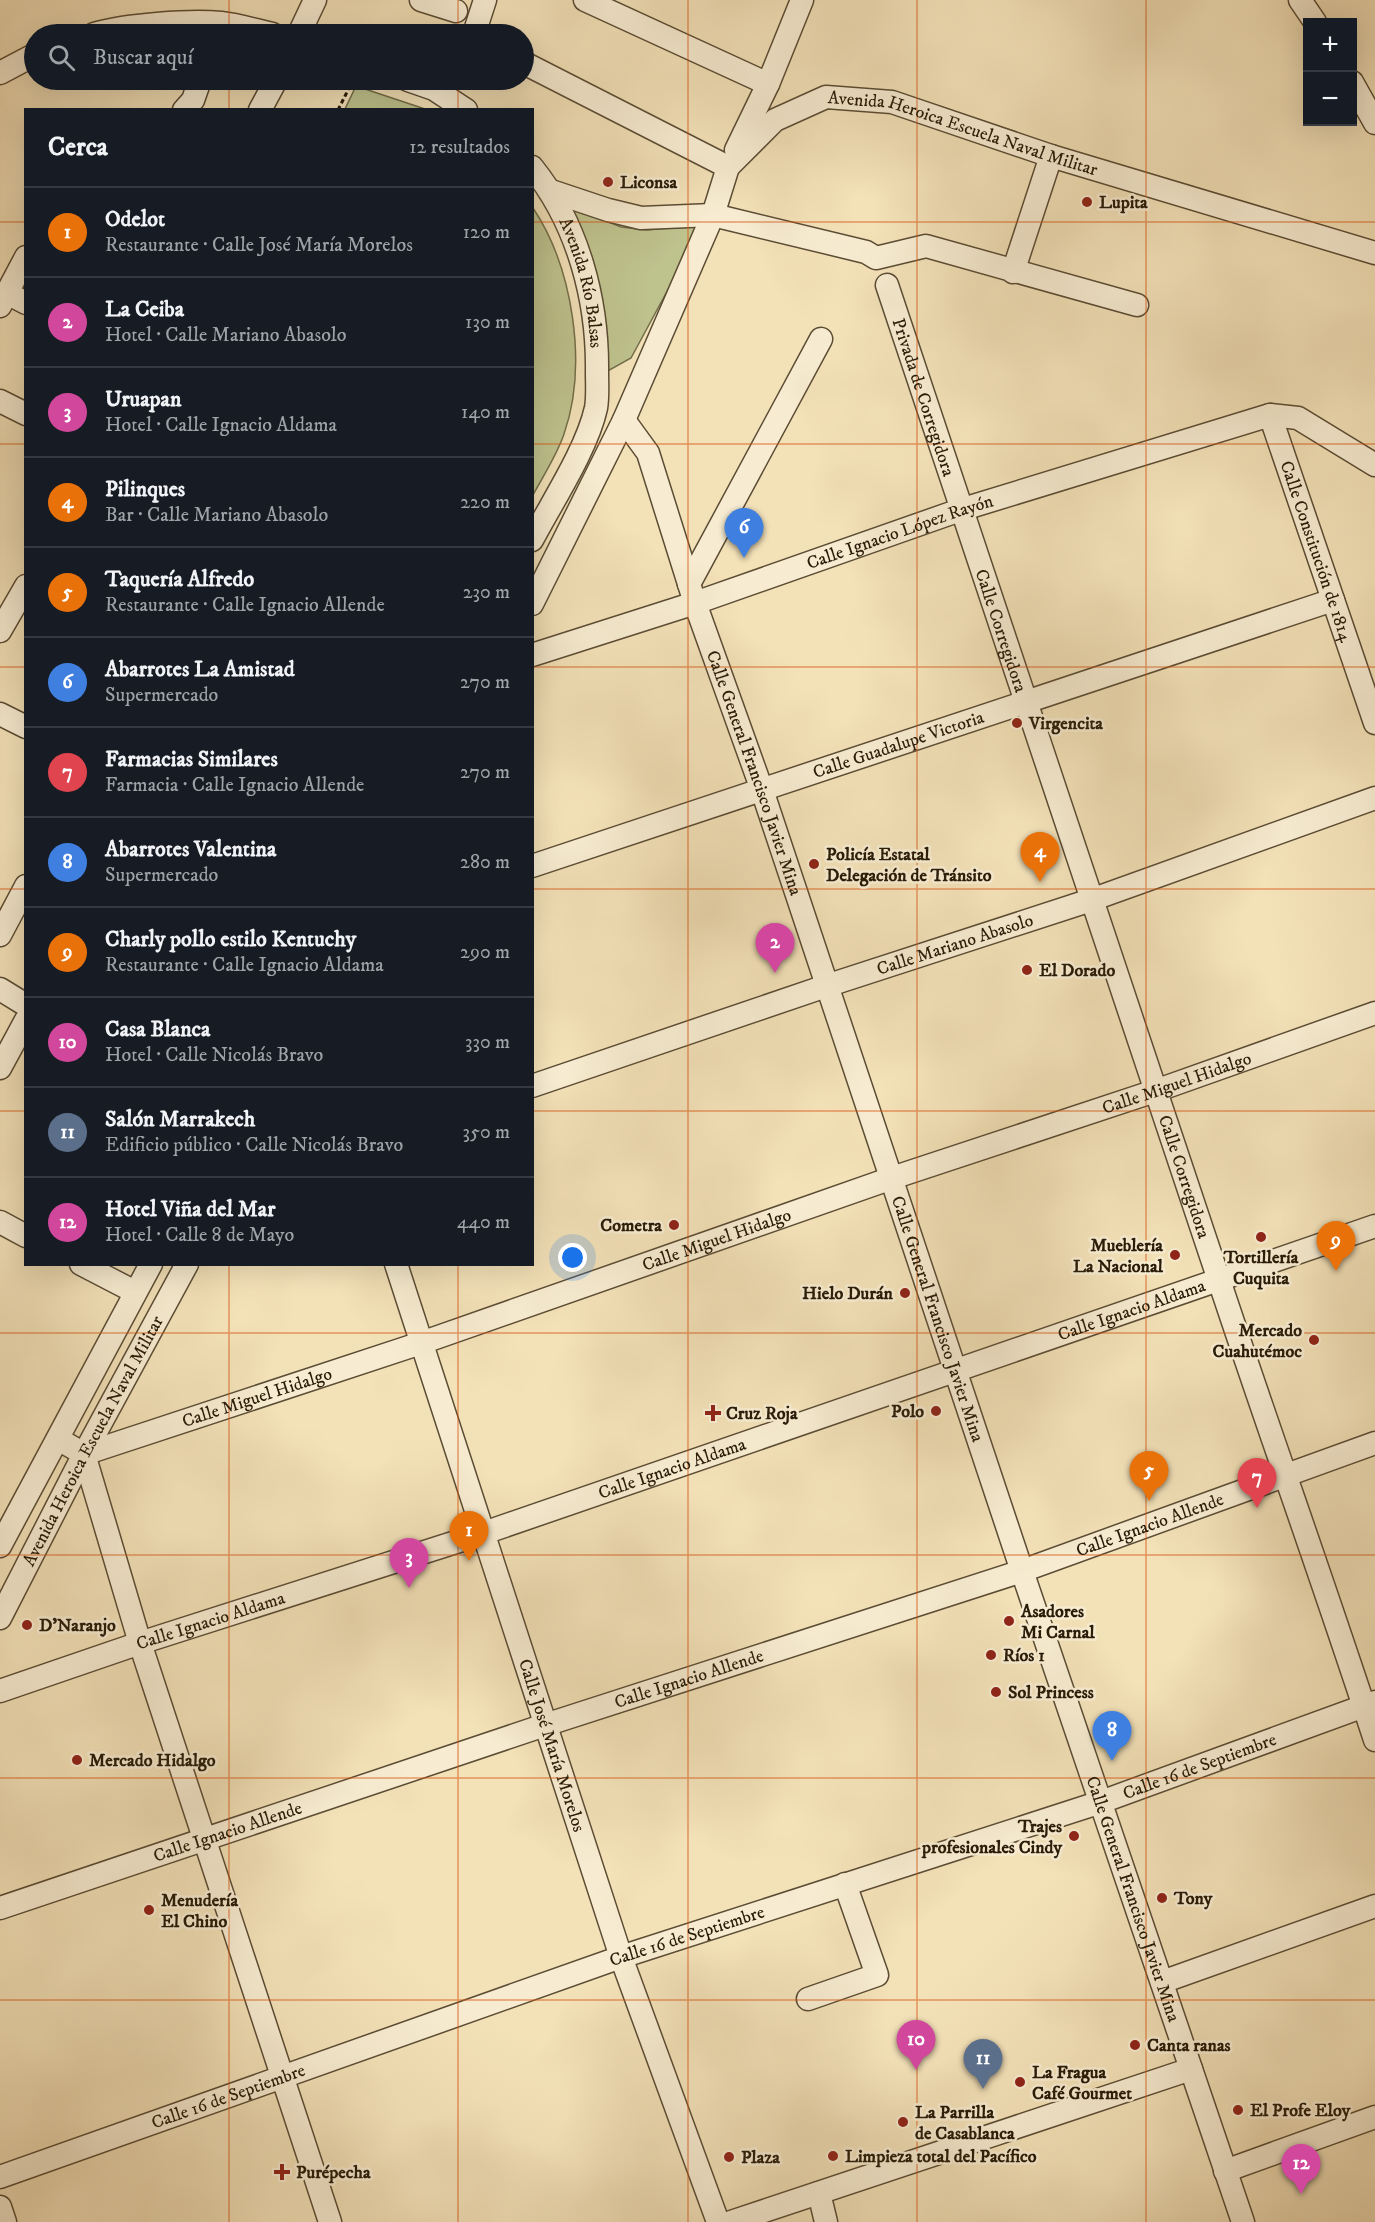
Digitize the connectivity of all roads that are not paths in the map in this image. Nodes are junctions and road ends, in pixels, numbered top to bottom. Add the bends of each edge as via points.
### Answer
1 (315, 0) edge
2 (421, 0) edge
3 (485, 0) edge
4 (585, 0) edge
5 (802, 0) edge
6 (1300, 0) edge
7 (456, 11) dead end
8 (1312, 18) edge
9 (304, 24) edge
10 (477, 24) edge
11 (24, 60) edge
12 (534, 68) edge
13 (0, 73) edge
14 (768, 84) junction
15 (1357, 89) edge
16 (196, 90) edge
17 (271, 90) edge
18 (439, 90) edge
19 (458, 96) edge
20 (186, 108) edge
21 (261, 108) edge
22 (1375, 123) edge
23 (1051, 156) junction
24 (728, 167) junction
25 (534, 170) edge
26 (551, 191) junction
27 (713, 215) junction
28 (1375, 253) edge
29 (24, 263) edge
30 (1013, 272) junction
31 (887, 285) dead end
32 (11, 300) edge
33 (1137, 305) dead end
34 (821, 339) dead end
35 (0, 401) edge
36 (596, 408) junction
37 (24, 413) edge
38 (1270, 414) junction
39 (624, 420) junction
40 (1375, 465) edge
41 (960, 510) junction
42 (534, 536) edge
43 (24, 589) edge
44 (692, 594) junction
45 (534, 600) edge
46 (1333, 600) junction
47 (0, 631) edge
48 (534, 654) edge
49 (1027, 704) junction
50 (0, 714) edge
51 (1375, 723) edge
52 (24, 726) edge
53 (762, 790) junction
54 (1375, 798) edge
55 (534, 865) edge
56 (24, 890) edge
57 (1091, 900) junction
58 (0, 935) edge
59 (826, 986) junction
60 (0, 989) edge
61 (24, 1004) edge
62 (1375, 1013) edge
63 (24, 1024) edge
64 (0, 1068) edge
65 (534, 1085) edge
66 (1158, 1089) junction
67 (891, 1178) junction
68 (0, 1222) edge
69 (1375, 1226) edge
70 (24, 1235) edge
71 (85, 1266) edge
72 (150, 1266) edge
73 (186, 1266) edge
74 (397, 1266) edge
75 (1219, 1281) junction
76 (135, 1292) junction
77 (421, 1343) junction
78 (957, 1371) junction
79 (57, 1439) junction
80 (1375, 1443) edge
81 (84, 1454) junction
82 (1286, 1475) junction
83 (481, 1533) junction
84 (2, 1536) edge
85 (1022, 1571) junction
86 (0, 1618) edge
87 (140, 1643) junction
88 (0, 1691) edge
89 (1369, 1704) edge
90 (545, 1725) junction
91 (1375, 1740) edge
92 (1101, 1802) junction
93 (203, 1839) junction
94 (845, 1884) junction
95 (1375, 1906) edge
96 (0, 1908) edge
97 (621, 1957) junction
98 (1162, 1982) junction
99 (808, 1999) dead end
100 (1191, 2069) junction
101 (282, 2075) junction
102 (1375, 2117) edge
103 (1226, 2171) junction
104 (0, 2177) edge
105 (819, 2193) junction
106 (0, 2207) edge
107 (6, 2222) edge
108 (330, 2222) edge
109 (717, 2222) edge
110 (731, 2222) edge
111 (826, 2222) edge
112 (1243, 2222) edge

1 - 9 street
2 - 7 street
3 - 10 street
4 - 14 street
5 - 14 street
6 - 8 street
11 - 13 street
12 - 24 street
14 - 24 street
15 - 22 street
16 - 20 street
17 - 21 street
18 - 19 street
23 - 24 street, Avenida Heroica Escuela Naval Militar via 892,102 826,97 775,120
23 - 28 street, Avenida Heroica Escuela Naval Militar
23 - 30 street
24 - 27 street, Avenida Heroica Escuela Naval Militar
25 - 26 street, Avenida Río Balsas
26 - 27 street via 641,218
26 - 36 street, Avenida Río Balsas via 580,258 594,305
27 - 30 street via 866,252 876,258 926,246
27 - 39 street, Avenida Heroica Escuela Naval Militar
29 - 32 street
30 - 33 street
31 - 41 street, Privada de Corregidora
34 - 44 street
35 - 37 street
36 - 39 street
36 - 42 street via 582,444
38 - 40 street via 1298,418
38 - 41 street, Calle Ignacio López Rayón
38 - 46 street, Calle Constitución de 1814
39 - 44 street, Calle General Francisco Javier Mina via 648,453
39 - 45 street, Avenida Heroica Escuela Naval Militar
41 - 44 street, Calle Ignacio López Rayón
41 - 49 street, Calle Corregidora
43 - 47 street
44 - 48 street, Calle Ignacio López Rayón
44 - 53 street, Calle General Francisco Javier Mina
46 - 49 street, Calle Guadalupe Victoria
46 - 51 street, Calle Constitución de 1814
49 - 53 street, Calle Guadalupe Victoria
49 - 57 street, Calle Corregidora
50 - 52 street
53 - 55 street, Calle Guadalupe Victoria
53 - 59 street, Calle General Francisco Javier Mina
54 - 57 street, Calle Mariano Abasolo
56 - 58 street
57 - 59 street, Calle Mariano Abasolo
57 - 66 street, Calle Corregidora
59 - 65 street, Calle Mariano Abasolo
59 - 67 street, Calle General Francisco Javier Mina
60 - 61 street
62 - 66 street, Calle Miguel Hidalgo
63 - 64 street
66 - 67 street, Calle Miguel Hidalgo
66 - 75 street, Calle Corregidora
67 - 77 street, Calle Miguel Hidalgo
67 - 78 street, Calle General Francisco Javier Mina
68 - 70 street
69 - 75 street, Calle Ignacio Aldama
71 - 76 street
72 - 76 street, Avenida Heroica Escuela Naval Militar
73 - 81 street, Avenida Heroica Escuela Naval Militar
74 - 77 street, Calle José María Morelos
75 - 78 street, Calle Ignacio Aldama
75 - 82 street, Calle Corregidora
76 - 79 street, Avenida Heroica Escuela Naval Militar
77 - 81 street, Calle Miguel Hidalgo
77 - 83 street, Calle José María Morelos
78 - 83 street, Calle Ignacio Aldama
78 - 85 street, Calle General Francisco Javier Mina
79 - 81 street
79 - 84 street, Avenida Heroica Escuela Naval Militar
80 - 82 street, Calle Ignacio Allende
81 - 86 street, Avenida Heroica Escuela Naval Militar
81 - 87 street
82 - 85 street, Calle Ignacio Allende
82 - 89 street, Calle Corregidora
83 - 87 street, Calle Ignacio Aldama
83 - 90 street, Calle José María Morelos
85 - 90 street, Calle Ignacio Allende
85 - 92 street, Calle General Francisco Javier Mina
87 - 88 street, Calle Ignacio Aldama
87 - 93 street
89 - 91 street, Calle Corregidora
89 - 92 street, Calle 16 de Septiembre
90 - 93 street, Calle Ignacio Allende
90 - 97 street, Calle José María Morelos
92 - 94 street, Calle 16 de Septiembre
92 - 98 street, Calle General Francisco Javier Mina
93 - 96 street, Calle Ignacio Allende
93 - 101 street
94 - 97 street, Calle 16 de Septiembre
94 - 99 street via 877,1975
95 - 98 street
97 - 101 street, Calle 16 de Septiembre
97 - 109 street, Calle José María Morelos
98 - 100 street, Calle General Francisco Javier Mina
100 - 103 street, Calle General Francisco Javier Mina
100 - 105 street
101 - 104 street, Calle 16 de Septiembre
101 - 108 street
102 - 103 street
103 - 112 street, Calle General Francisco Javier Mina
105 - 110 street
105 - 111 street
106 - 107 street

